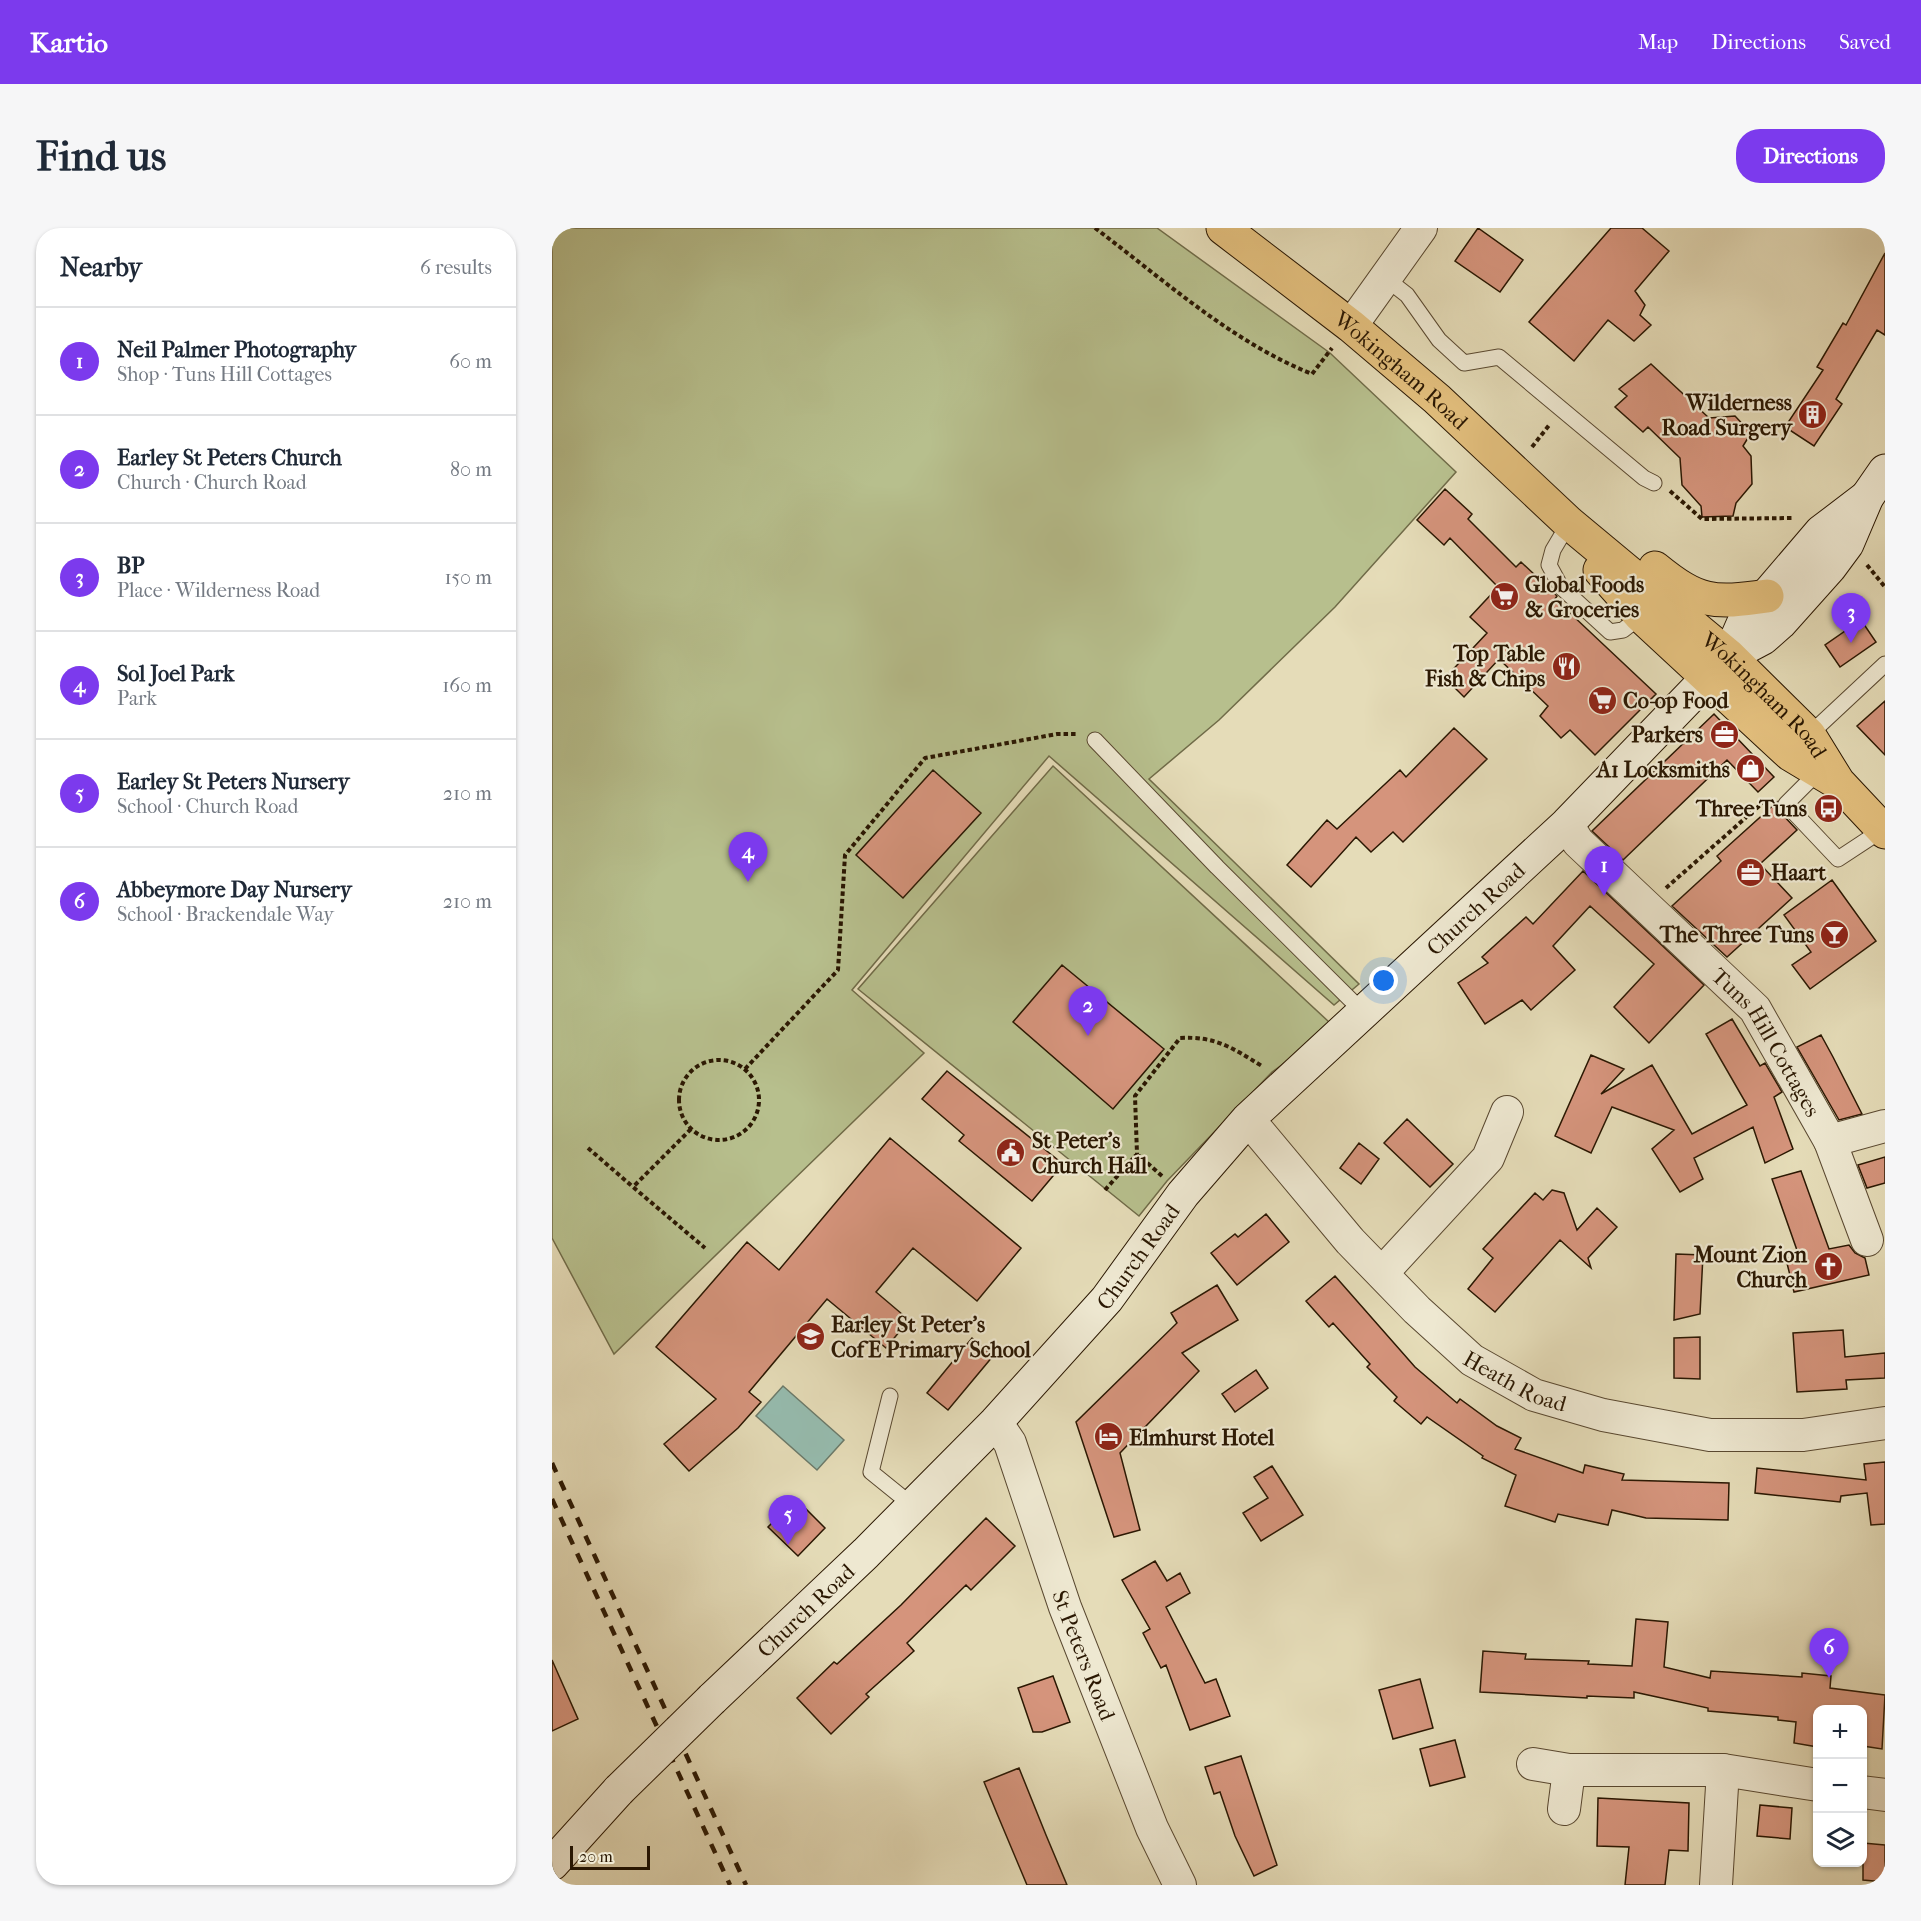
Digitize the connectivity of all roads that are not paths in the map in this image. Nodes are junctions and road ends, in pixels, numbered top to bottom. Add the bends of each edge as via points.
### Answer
1 (1223, 228) edge
2 (1421, 228) edge
3 (1384, 277) junction
4 (1343, 335) junction
5 (1654, 483) road end
6 (1876, 484) edge
7 (1569, 523) junction
8 (1767, 596) junction
9 (1885, 664) edge
10 (1719, 668) junction
11 (1809, 735) junction
12 (1095, 740) road end
13 (1828, 777) junction
14 (1878, 821) edge
15 (1567, 824) junction
16 (1364, 1013) junction
17 (1507, 1112) dead end
18 (1248, 1119) junction
19 (1885, 1126) edge
20 (1830, 1141) junction
21 (1867, 1240) dead end
22 (1382, 1273) junction
23 (890, 1396) dead end
24 (996, 1422) junction
25 (1885, 1424) edge
26 (913, 1506) junction
27 (1533, 1764) dead end
28 (1569, 1770) junction
29 (1723, 1770) junction
30 (1813, 1784) edge
31 (1867, 1793) edge
32 (1885, 1795) edge
33 (1564, 1809) dead end
34 (563, 1853) edge
35 (1180, 1885) edge
36 (1716, 1885) edge

1 - 4 main road, Wokingham Road
2 - 3 street
3 - 4 street
3 - 5 lane via 1407,295 1438,340 1464,363 1499,357
4 - 7 main road, Wokingham Road via 1437,399
6 - 8 main road via 1821,532
6 - 10 main road via 1858,523 1830,567 1780,623
7 - 8 main road via 1600,525 1673,583 1699,598 1736,601
7 - 10 main road, Wokingham Road
7 - 10 main road, Wokingham Road via 1599,569 1641,616
8 - 10 main road via 1744,622
9 - 11 lane
10 - 11 main road, Wokingham Road
10 - 13 main road, Wokingham Road via 1790,754
10 - 15 main road, Church Road
11 - 13 main road, Wokingham Road
12 - 16 lane
13 - 14 main road, Wokingham Road
13 - 14 lane via 1786,804 1838,859
15 - 16 main road, Church Road
15 - 20 street, Tuns Hill Cottages via 1578,842 1755,1009
16 - 18 main road, Church Road
17 - 22 street via 1488,1158
18 - 22 street, Heath Road via 1350,1241
18 - 24 main road, Church Road via 1183,1194 1107,1299
19 - 20 street, Tuns Hill Cottages
20 - 21 street, Tuns Hill Cottages
22 - 25 street, Heath Road via 1472,1360 1534,1395 1603,1415 1710,1435 1803,1435
23 - 26 lane via 871,1472
24 - 26 main road, Church Road
24 - 35 street, St Peters Road via 1011,1443 1065,1607 1152,1828
26 - 34 main road, Church Road, bridge via 619,1790
27 - 28 street
28 - 29 street
28 - 33 street
29 - 30 street
29 - 36 street
31 - 32 street

